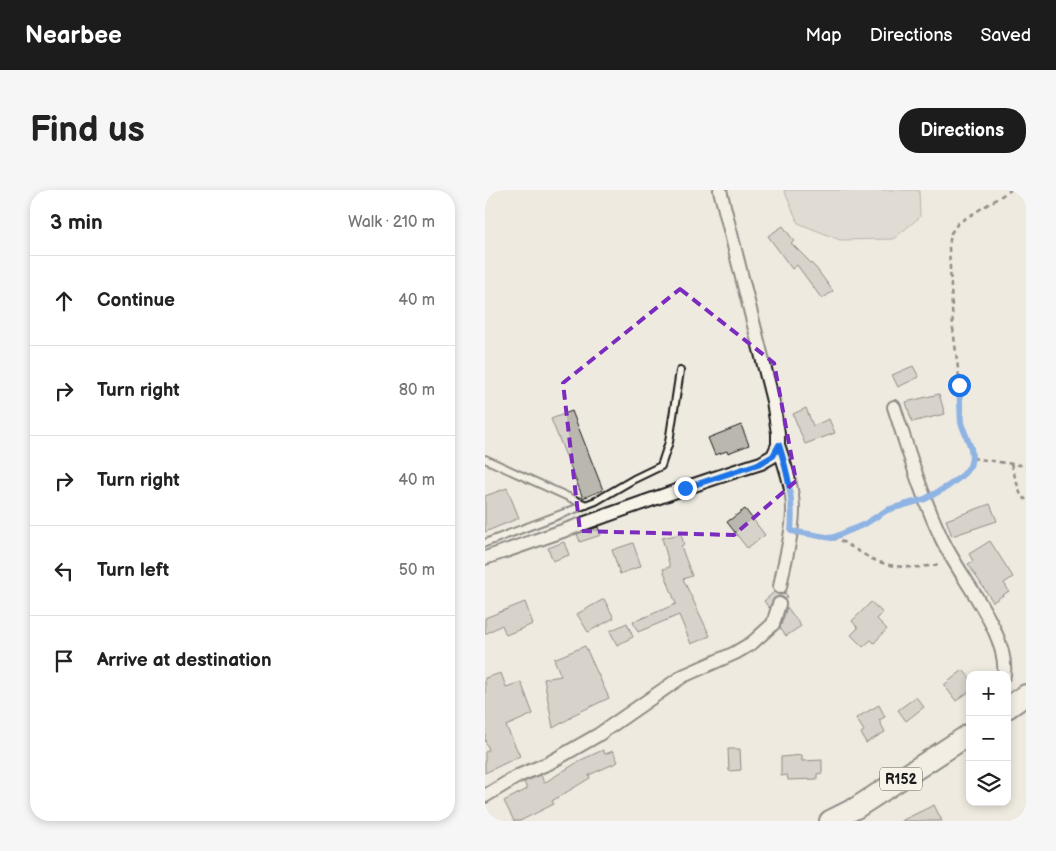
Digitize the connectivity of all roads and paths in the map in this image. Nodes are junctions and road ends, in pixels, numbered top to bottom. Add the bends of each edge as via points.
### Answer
1 (720, 190) edge
2 (1011, 190) edge
3 (680, 371) dead end
4 (894, 406) dead end
5 (779, 445) junction
6 (972, 458) junction
7 (485, 459) edge
8 (1011, 464) junction
9 (1026, 466) edge
10 (925, 499) junction
11 (1026, 500) edge
12 (586, 505) junction
13 (791, 531) junction
14 (832, 538) junction
15 (485, 543) edge
16 (485, 558) edge
17 (953, 562) junction
18 (780, 587) dead end
19 (779, 604) dead end
20 (1004, 671) edge
21 (1026, 695) edge
22 (1011, 705) edge
23 (966, 737) edge
24 (485, 796) edge
25 (859, 814) edge
26 (830, 821) edge

1 - 5 street via 773,401
2 - 6 path via 958,224 951,233 953,328 961,423
3 - 12 lane via 669,442 661,466
4 - 10 street
5 - 13 street via 791,491
5 - 16 street via 773,456 761,463
6 - 8 path
6 - 10 path via 963,475
7 - 12 lane
8 - 9 path
8 - 11 path
10 - 14 path via 887,510
10 - 17 street
12 - 15 lane
13 - 14 path
13 - 18 street
14 - 17 path via 889,565 913,567
17 - 20 street via 995,630
19 - 24 street via 773,624 752,643 683,676 598,735
21 - 22 main road
23 - 25 main road, R152
25 - 26 main road, R152

